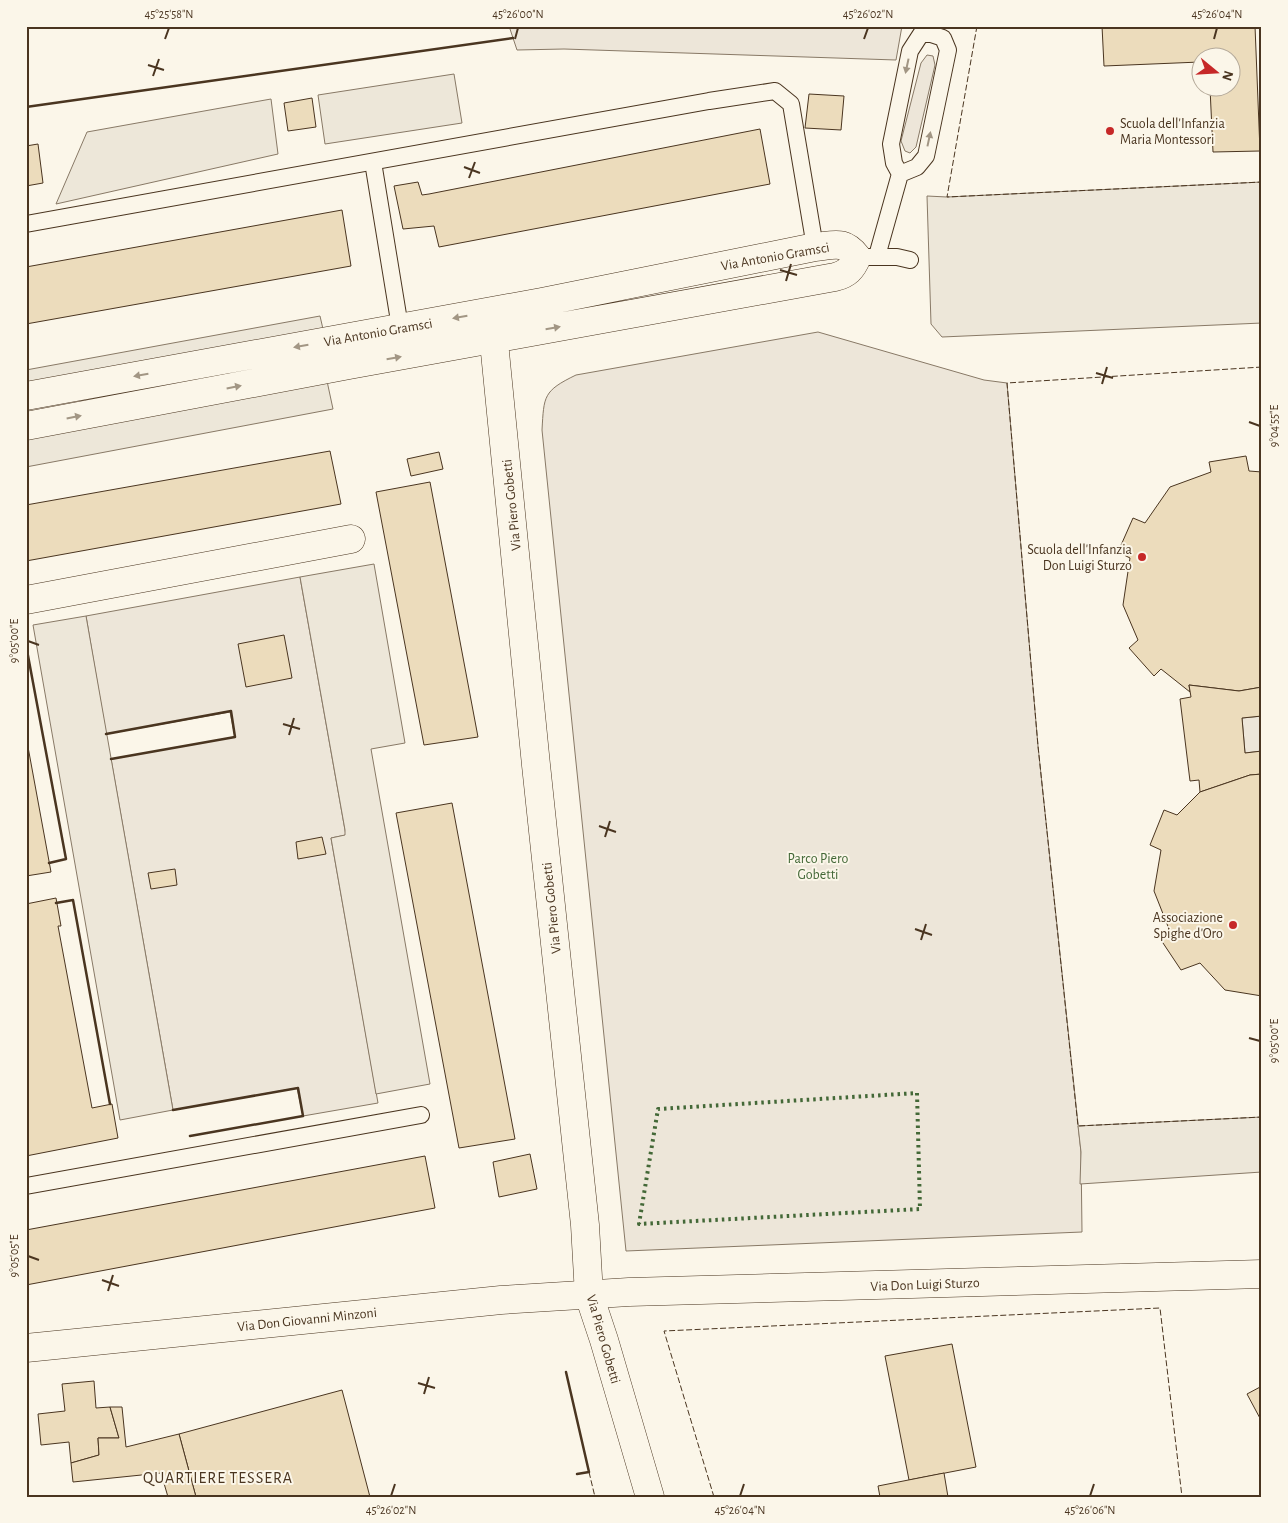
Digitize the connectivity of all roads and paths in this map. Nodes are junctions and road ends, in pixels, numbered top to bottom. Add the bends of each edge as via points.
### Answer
1 (373, 162) junction
2 (900, 174) junction
3 (26, 224) edge
4 (816, 247) junction
5 (867, 257) junction
6 (910, 260) dead end
7 (491, 312) junction
8 (400, 327) junction
9 (494, 340) junction
10 (26, 396) edge
11 (26, 426) edge
12 (351, 539) dead end
13 (26, 600) edge
14 (421, 1115) dead end
15 (26, 1186) edge
16 (1262, 1274) edge
17 (589, 1295) junction
18 (26, 1348) edge
19 (650, 1497) edge

1 - 3 lane
1 - 4 lane via 775,91 791,104
1 - 8 lane
2 -> 2 lane via 917,166 926,156 948,50 943,38 931,34 921,34 910,51 891,144 894,163
2 - 5 lane
4 - 5 street, Via Antonio Gramsci via 846,246
4 - 7 street, Via Antonio Gramsci
5 - 6 lane
9 -> 5 street, Via Antonio Gramsci via 844,275
7 -> 8 street, Via Antonio Gramsci
7 - 9 street, Via Piero Gobetti
8 -> 10 street, Via Antonio Gramsci
11 -> 9 street, Via Antonio Gramsci
9 - 17 street, Via Piero Gobetti via 585,1225
12 - 13 street
14 - 15 lane
16 - 17 street, Via Don Luigi Sturzo
17 - 18 street, Via Don Giovanni Minzoni via 501,1300
17 - 19 street, Via Piero Gobetti

